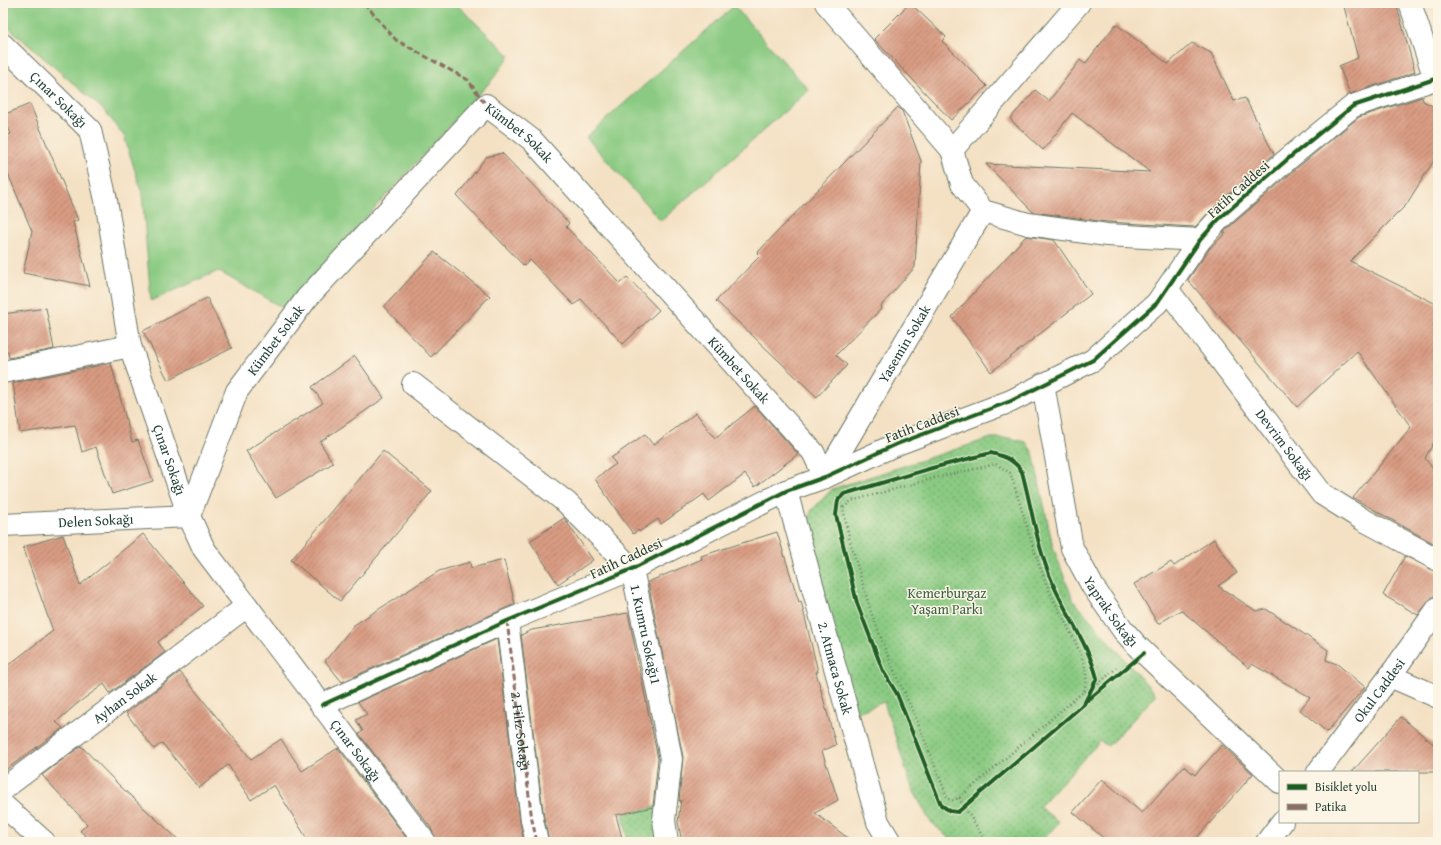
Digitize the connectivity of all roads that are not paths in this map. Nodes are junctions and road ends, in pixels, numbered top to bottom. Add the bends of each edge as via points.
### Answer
1 (826, 3) edge
2 (1080, 3) edge
3 (1410, 3) edge
4 (3, 45) edge
5 (1437, 80) edge
6 (952, 150) junction
7 (983, 211) junction
8 (1200, 240) junction
9 (1167, 289) junction
10 (130, 346) junction
11 (3, 372) edge
12 (413, 384) dead end
13 (1043, 384) junction
14 (825, 477) junction
15 (786, 491) junction
16 (189, 516) junction
17 (3, 525) edge
18 (1438, 560) edge
19 (632, 569) junction
20 (247, 606) junction
21 (1438, 608) edge
22 (507, 621) junction
23 (1390, 676) junction
24 (1438, 697) edge
25 (322, 705) junction
26 (1319, 771) edge
27 (1279, 781) edge
28 (3, 789) edge
29 (3, 805) edge
30 (1281, 823) edge
31 (44, 842) edge
32 (425, 842) edge
33 (537, 842) edge
34 (667, 842) edge
35 (890, 842) edge
36 (1267, 842) edge

1 - 6 street
2 - 6 street
3 - 5 street
4 - 10 street, Çınar Sokağı via 90,130 106,200
5 - 8 street, Fatih Caddesi via 1353,106 1288,158 1219,219
6 - 7 street via 962,184
7 - 8 street via 1036,226 1107,235
7 - 14 street, Yasemin Sokak
8 - 9 street, Fatih Caddesi
9 - 13 street, Fatih Caddesi via 1157,303 1093,360
9 - 18 street, Devrim Sokağı via 1322,494
10 - 11 street
10 - 16 street, Çınar Sokağı
12 - 19 street, 1. Kumru Sokağı1 via 566,503
13 - 14 street, Fatih Caddesi via 1011,401 897,444
13 - 27 street, Yaprak Sokağı via 1072,548 1093,587 1139,648
14 - 15 street, Fatih Caddesi
14 - 16 street, Kümbet Sokak via 813,452 532,140 486,104 307,298 237,391
15 - 19 street, Fatih Caddesi
15 - 35 street, 2. Atmaca Sokak via 878,822
16 - 17 street, Delen Sokağı
16 - 20 street, Çınar Sokağı via 204,549
19 - 22 street, Fatih Caddesi
19 - 34 street, 1. Kumru Sokağı1 via 670,759 664,820
20 - 25 street, Çınar Sokağı
20 - 28 street, Ayhan Sokak
21 - 23 street, Okul Caddesi
22 - 25 street, Fatih Caddesi
22 - 33 street, 2. Filiz Sokağı
23 - 24 street
23 - 26 street, Okul Caddesi
25 - 32 street, Çınar Sokağı
29 - 31 street
30 - 36 street

